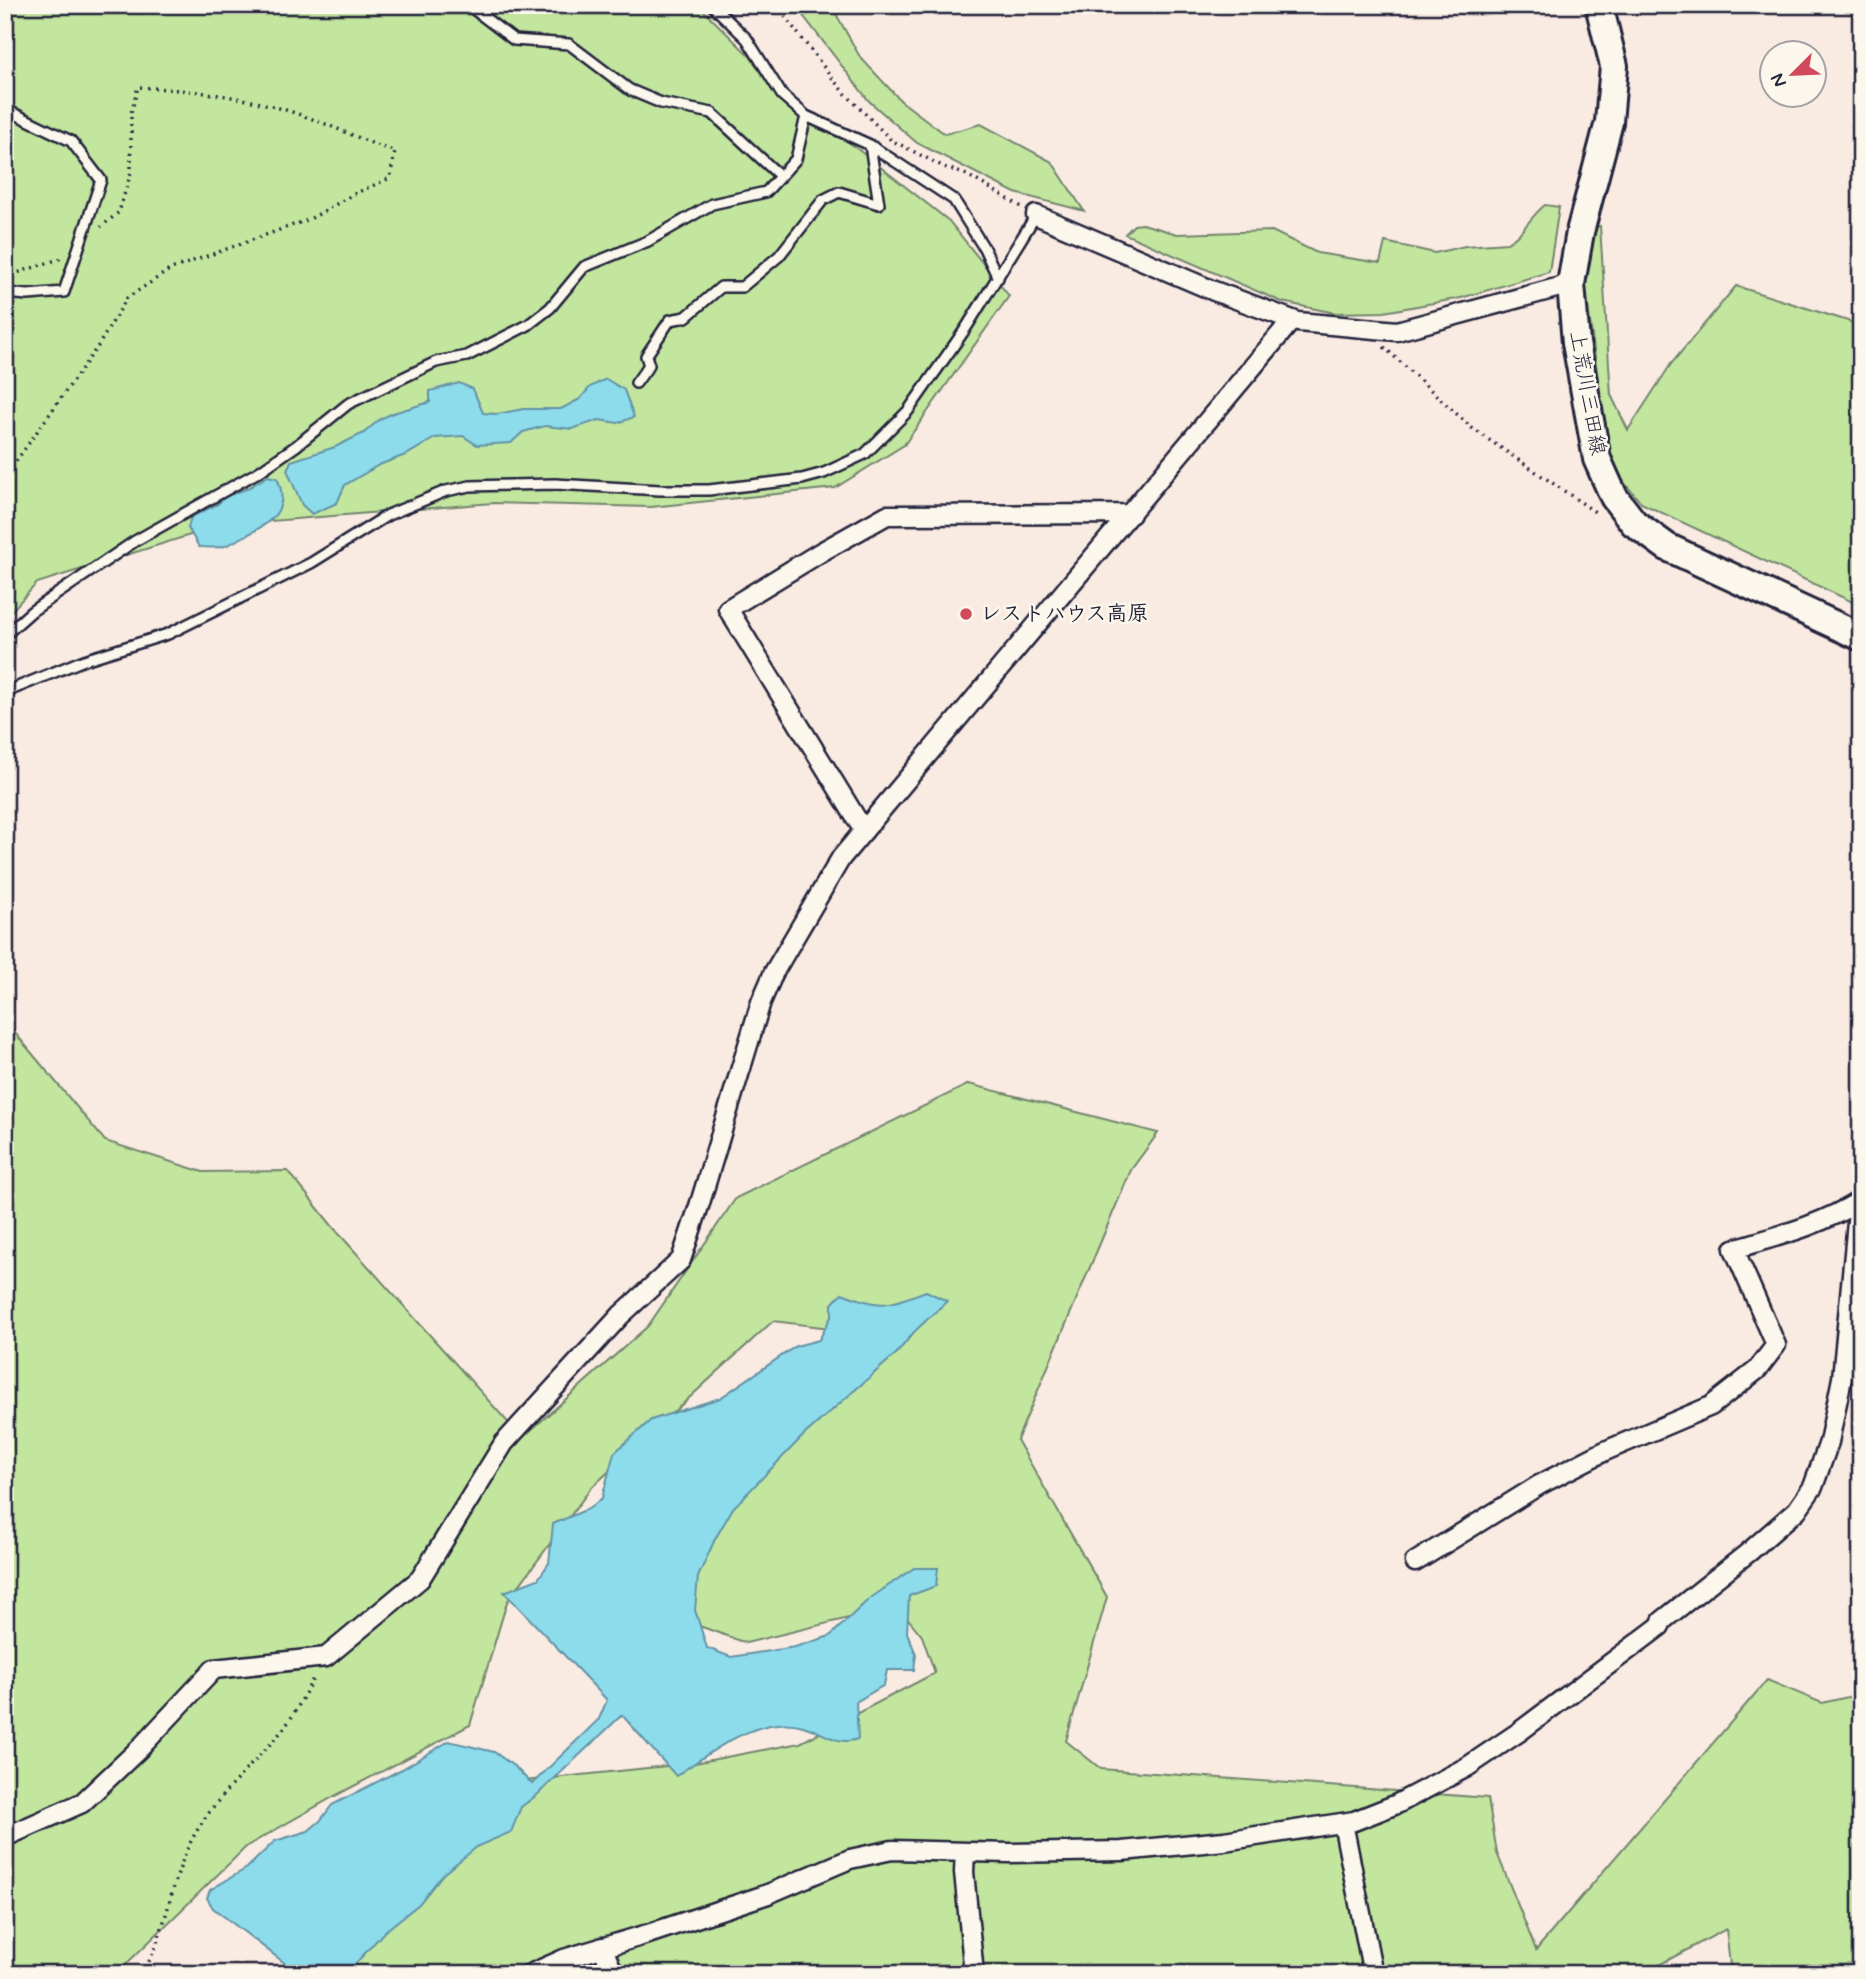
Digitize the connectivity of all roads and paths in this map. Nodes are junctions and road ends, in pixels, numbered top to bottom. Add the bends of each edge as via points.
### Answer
1 (467, 5) edge
2 (712, 5) edge
3 (776, 5) edge
4 (1599, 5) edge
5 (5, 108) edge
6 (806, 116) junction
7 (870, 145) junction
8 (780, 176) junction
9 (1036, 215) junction
10 (100, 227) dead end
11 (63, 257) dead end
12 (5, 275) edge
13 (998, 278) junction
14 (1571, 284) junction
15 (5, 293) edge
16 (1292, 320) junction
17 (1364, 329) junction
18 (636, 383) dead end
19 (5, 469) edge
20 (1131, 514) junction
21 (1602, 516) dead end
22 (5, 635) edge
23 (1861, 637) edge
24 (5, 695) edge
25 (864, 831) junction
26 (1860, 1201) edge
27 (1415, 1562) dead end
28 (326, 1657) junction
29 (1343, 1823) junction
30 (5, 1837) edge
31 (965, 1852) junction
32 (602, 1947) junction
33 (142, 1974) edge
34 (530, 1974) edge
35 (614, 1974) edge
36 (974, 1974) edge
37 (1373, 1974) edge

1 - 8 lane via 514,40 569,44 630,90 661,103 712,113
2 - 6 lane via 747,38 782,95
3 - 9 path via 840,88 891,140 967,175
4 - 14 main road, 上荒川三田線 via 1614,66 1609,122
5 - 15 lane via 71,141 101,180 64,292
6 - 7 lane
6 - 8 lane via 796,159
7 - 13 lane via 954,200
7 - 18 lane via 879,204 839,192 823,200 779,256 742,287 721,286 686,317 670,320 646,356 649,365
8 - 22 lane via 766,192 712,204 648,241 584,267 550,308 528,325 467,356 436,362 348,404 269,465 135,541 32,611
9 - 13 lane
9 - 16 street
10 - 19 path via 119,212 131,172 131,113 138,87 192,90 253,101 395,152 390,178 310,219 170,269 127,298 53,411 14,464
11 - 12 path
13 - 24 lane via 908,411 865,454 824,473 709,490 555,484 446,491 388,515 311,563 167,634 84,660
14 - 17 street via 1396,331
14 - 23 main road, 上荒川三田線 via 1576,343 1597,459 1614,497 1634,523 1667,547
16 - 17 street
16 - 20 street
17 - 21 path via 1473,429
20 - 25 street
20 - 25 street via 887,515 728,608
25 - 28 street via 841,858 761,1002 681,1260 621,1315 504,1443 420,1579
26 - 27 street via 1819,1223 1734,1250 1776,1345 1757,1370 1711,1406 1539,1485
26 - 29 street via 1842,1378 1829,1442 1813,1487 1797,1510 1660,1626 1519,1732 1467,1767 1397,1804
28 - 30 street via 214,1669 82,1803
28 - 33 path via 283,1730 233,1783 195,1834
29 - 31 street via 1122,1850
29 - 37 street
31 - 32 street via 892,1850 850,1859 768,1894
31 - 36 street
32 - 34 street
32 - 35 street

